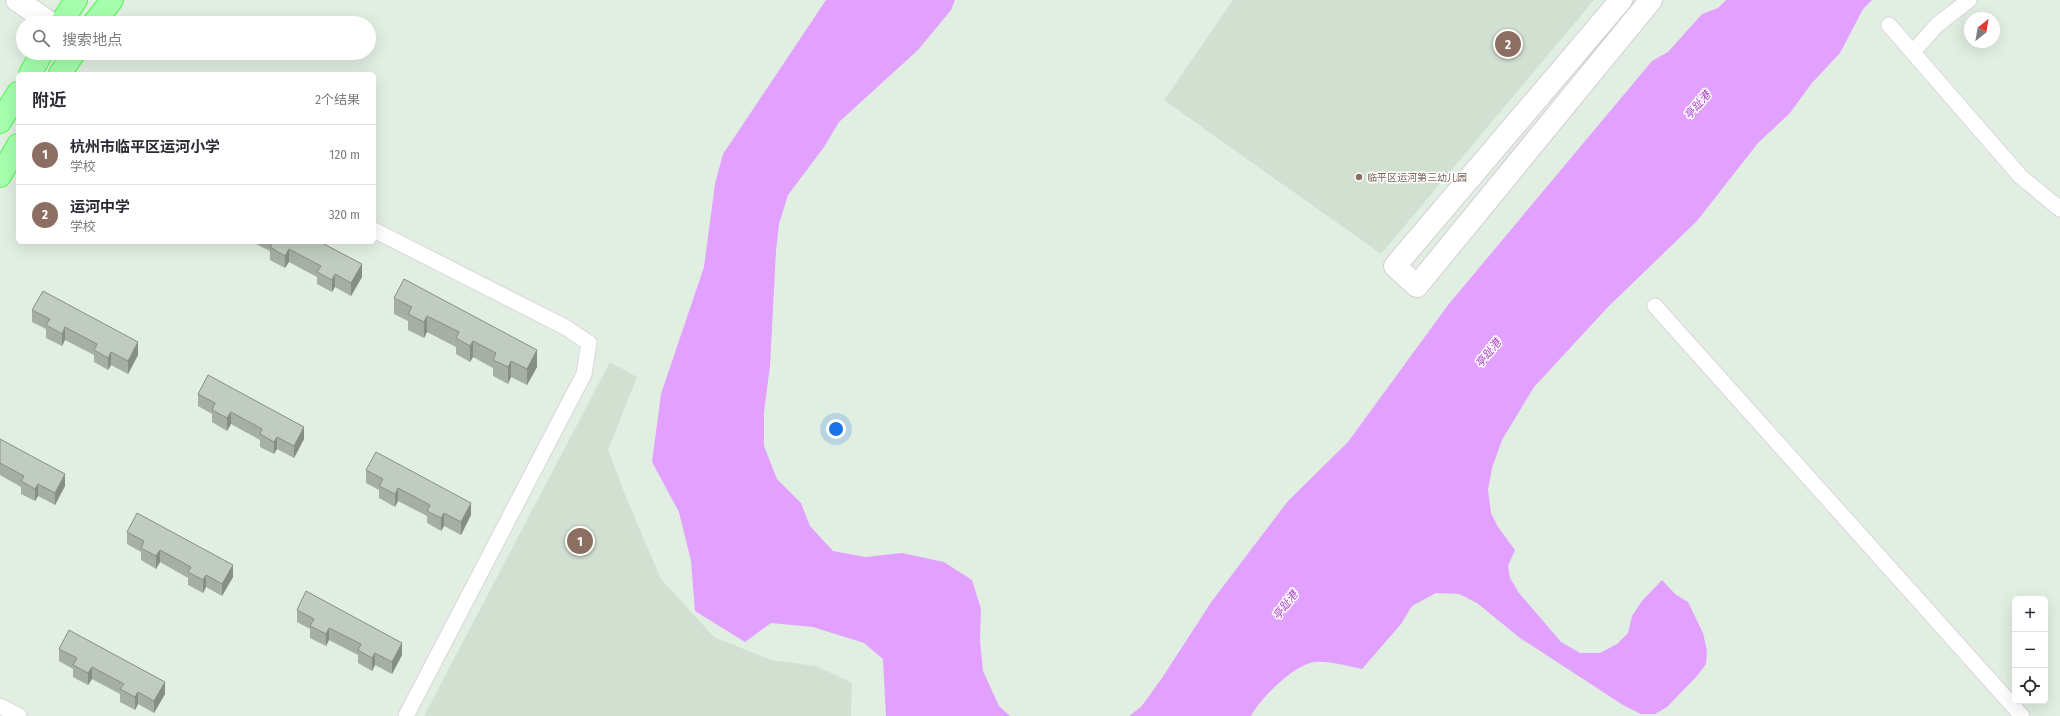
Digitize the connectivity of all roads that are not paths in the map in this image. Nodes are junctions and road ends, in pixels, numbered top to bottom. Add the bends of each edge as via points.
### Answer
1 (17, 0) edge
2 (76, 0) edge
3 (112, 0) edge
4 (1621, 0) edge
5 (1651, 0) edge
6 (1969, 0) edge
7 (40, 16) edge
8 (66, 16) edge
9 (99, 16) edge
10 (1889, 25) dead end
11 (1912, 52) junction
12 (38, 60) edge
13 (31, 72) edge
14 (16, 96) edge
15 (0, 122) edge
16 (16, 148) edge
17 (0, 176) edge
18 (2060, 209) edge
19 (376, 231) edge
20 (1655, 306) dead end
21 (0, 706) edge
22 (18, 716) edge
23 (406, 716) edge
24 (2022, 716) edge

1 - 7 street
2 - 8 main road
3 - 9 main road
4 - 5 street via 1395,266 1417,286
6 - 11 street via 1937,25
10 - 11 street
11 - 18 street via 2021,177
12 - 13 main road
14 - 15 main road
16 - 17 main road
19 - 23 street via 565,327 589,343 584,374
20 - 24 street
21 - 22 street

